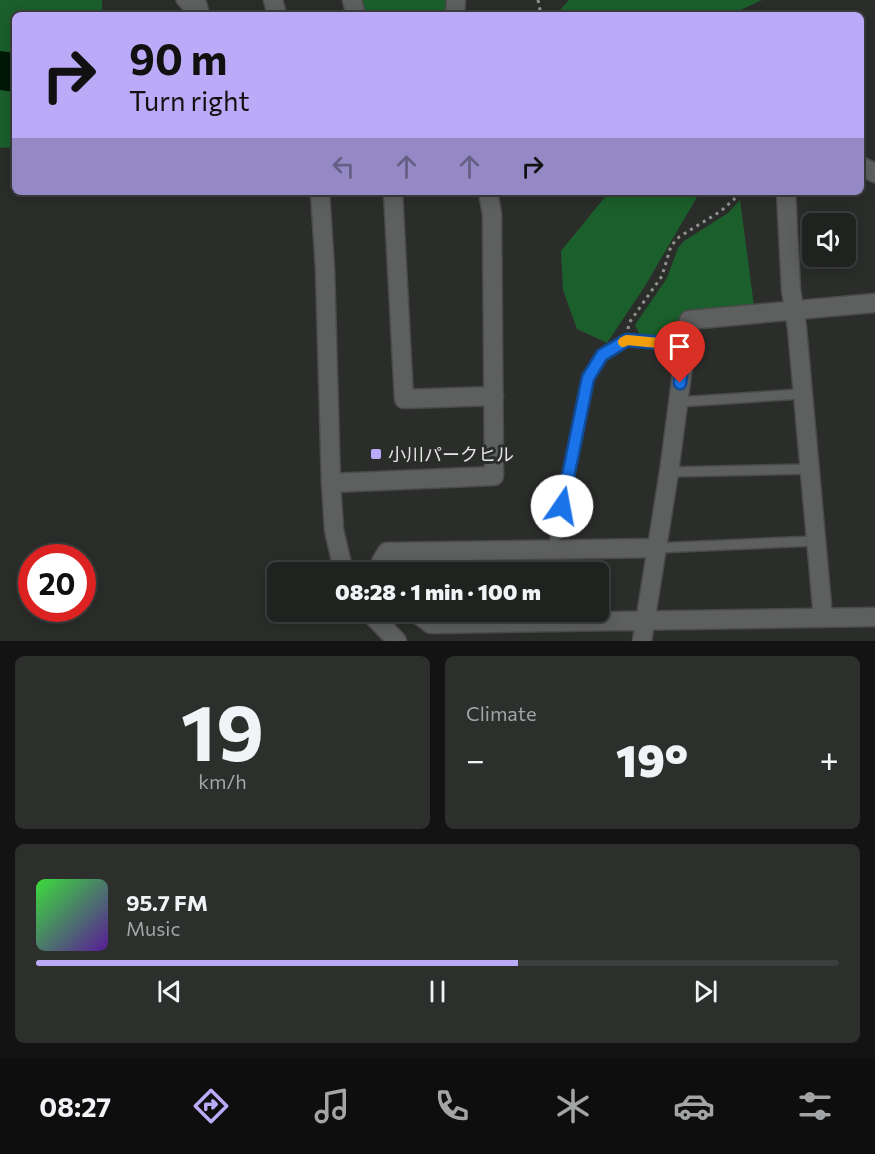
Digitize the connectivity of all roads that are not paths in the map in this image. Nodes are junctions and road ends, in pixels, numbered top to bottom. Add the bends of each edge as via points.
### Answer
1 (181, 0) edge
2 (191, 12) edge
3 (320, 195) edge
4 (393, 195) edge
5 (489, 195) edge
6 (786, 195) edge
7 (875, 303) edge
8 (794, 310) junction
9 (685, 345) junction
10 (801, 394) junction
11 (494, 396) junction
12 (678, 402) junction
13 (810, 469) junction
14 (669, 472) junction
15 (331, 483) junction
16 (815, 541) junction
17 (656, 548) junction
18 (553, 549) junction
19 (341, 562) edge
20 (381, 562) edge
21 (823, 617) junction
22 (875, 617) edge
23 (645, 621) junction
24 (379, 622) edge
25 (428, 622) edge
26 (574, 622) edge
27 (609, 622) edge
28 (397, 641) edge
29 (642, 641) edge

1 - 2 lane
3 - 15 street
4 - 11 street via 404,399
5 - 11 street
6 - 8 street
7 - 8 street
8 - 9 street via 689,320
8 - 10 street
9 - 12 street
9 - 18 lane via 627,340 602,355 588,378
10 - 12 lane
10 - 13 street
11 - 15 street via 494,476
12 - 14 street
13 - 14 lane
13 - 16 street
14 - 17 street
15 - 19 street
16 - 17 lane
16 - 21 street
17 - 18 street
17 - 23 street
18 - 20 street via 387,552
21 - 22 street
21 - 23 street
23 - 27 street
23 - 29 street
24 - 28 street
25 - 26 street

